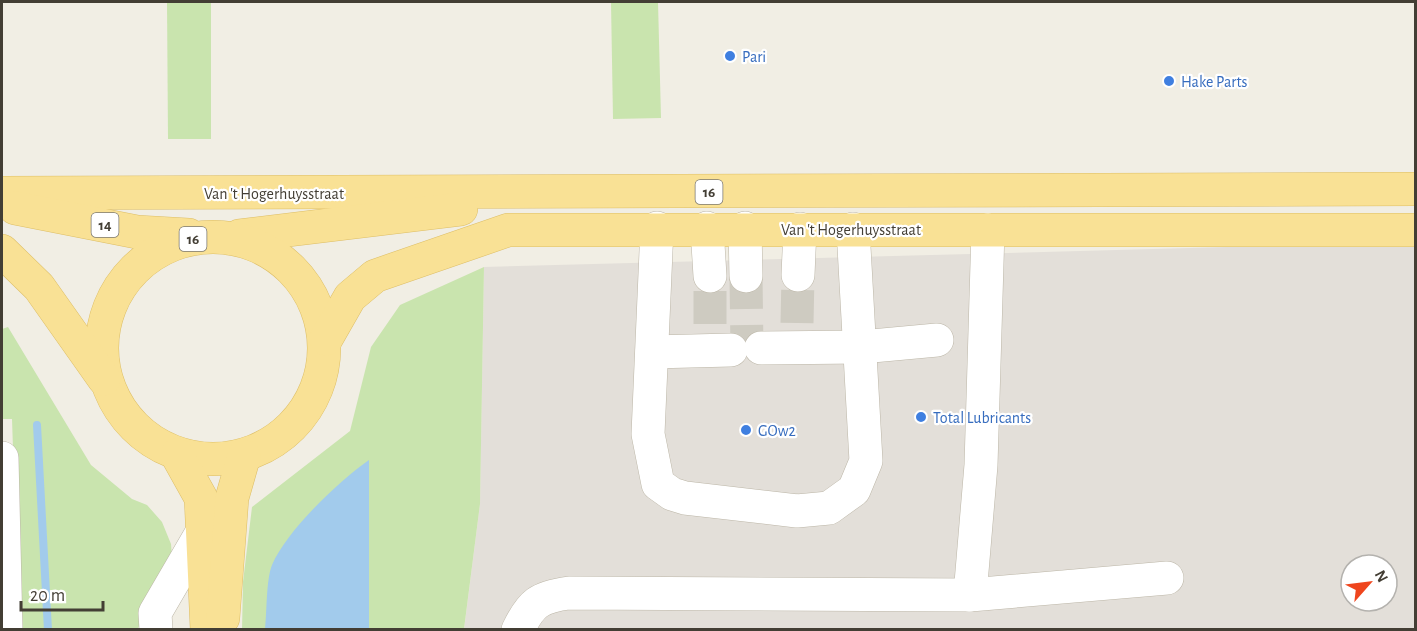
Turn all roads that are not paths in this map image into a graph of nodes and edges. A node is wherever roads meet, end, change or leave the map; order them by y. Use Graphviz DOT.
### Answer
graph roads {
  1 [pos="1416,189"];
  2 [pos="2,193"];
  3 [pos="546,193"];
  4 [pos="2,205"];
  5 [pos="657,228"];
  6 [pos="707,228"];
  7 [pos="745,228"];
  8 [pos="800,229"];
  9 [pos="854,229"];
  10 [pos="988,230"];
  11 [pos="1416,230"];
  12 [pos="224,236"];
  13 [pos="2,251"];
  14 [pos="798,275"];
  15 [pos="710,276"];
  16 [pos="746,276"];
  17 [pos="326,339"];
  18 [pos="937,340"];
  19 [pos="861,347"];
  20 [pos="652,352"];
  21 [pos="105,380"];
  22 [pos="177,455"];
  23 [pos="244,456"];
  24 [pos="2,458"];
  25 [pos="201,534"];
  26 [pos="1167,578"];
  27 [pos="970,595"];
  28 [pos="6,630"];
  29 [pos="156,630"];
  30 [pos="207,630"];
  31 [pos="223,630"];
  32 [pos="518,630"];
  1 -- 3 [label="main road, Van 't Hogerhuysstraat / 16"];
  2 -- 3 [label="main road, Van 't Hogerhuysstraat / 16"];
  3 -- 12 [label="main road, Van 't Hogerhuysstraat"];
  4 -- 12 [label="main road, Van 't Hogerhuysstraat / 14"];
  5 -- 6 [label="main road, Van 't Hogerhuysstraat / 16"];
  5 -- 17 [label="main road, Van 't Hogerhuysstraat / 16"];
  5 -- 20 [label="street"];
  6 -- 7 [label="main road, Van 't Hogerhuysstraat / 16"];
  6 -- 15 [label="street"];
  7 -- 8 [label="main road, Van 't Hogerhuysstraat / 16"];
  7 -- 16 [label="street"];
  8 -- 9 [label="main road, Van 't Hogerhuysstraat / 16"];
  8 -- 14 [label="street"];
  9 -- 10 [label="main road, Van 't Hogerhuysstraat / 16"];
  9 -- 19 [label="street"];
  10 -- 11 [label="main road, Van 't Hogerhuysstraat / 16"];
  10 -- 27 [label="street"];
  12 -- 17 [label="main road, 16"];
  12 -- 21 [label="main road, 16"];
  13 -- 21 [label="main road"];
  17 -- 23 [label="main road, 16"];
  18 -- 19 [label="street"];
  19 -- 20 [label="street"];
  19 -- 20 [label="street"];
  21 -- 22 [label="main road, 16"];
  22 -- 23 [label="main road, 16"];
  22 -- 25 [label="main road"];
  23 -- 31 [label="main road"];
  24 -- 28 [label="street"];
  25 -- 29 [label="street"];
  25 -- 30 [label="main road"];
  26 -- 27 [label="street"];
  27 -- 32 [label="street"];
}
